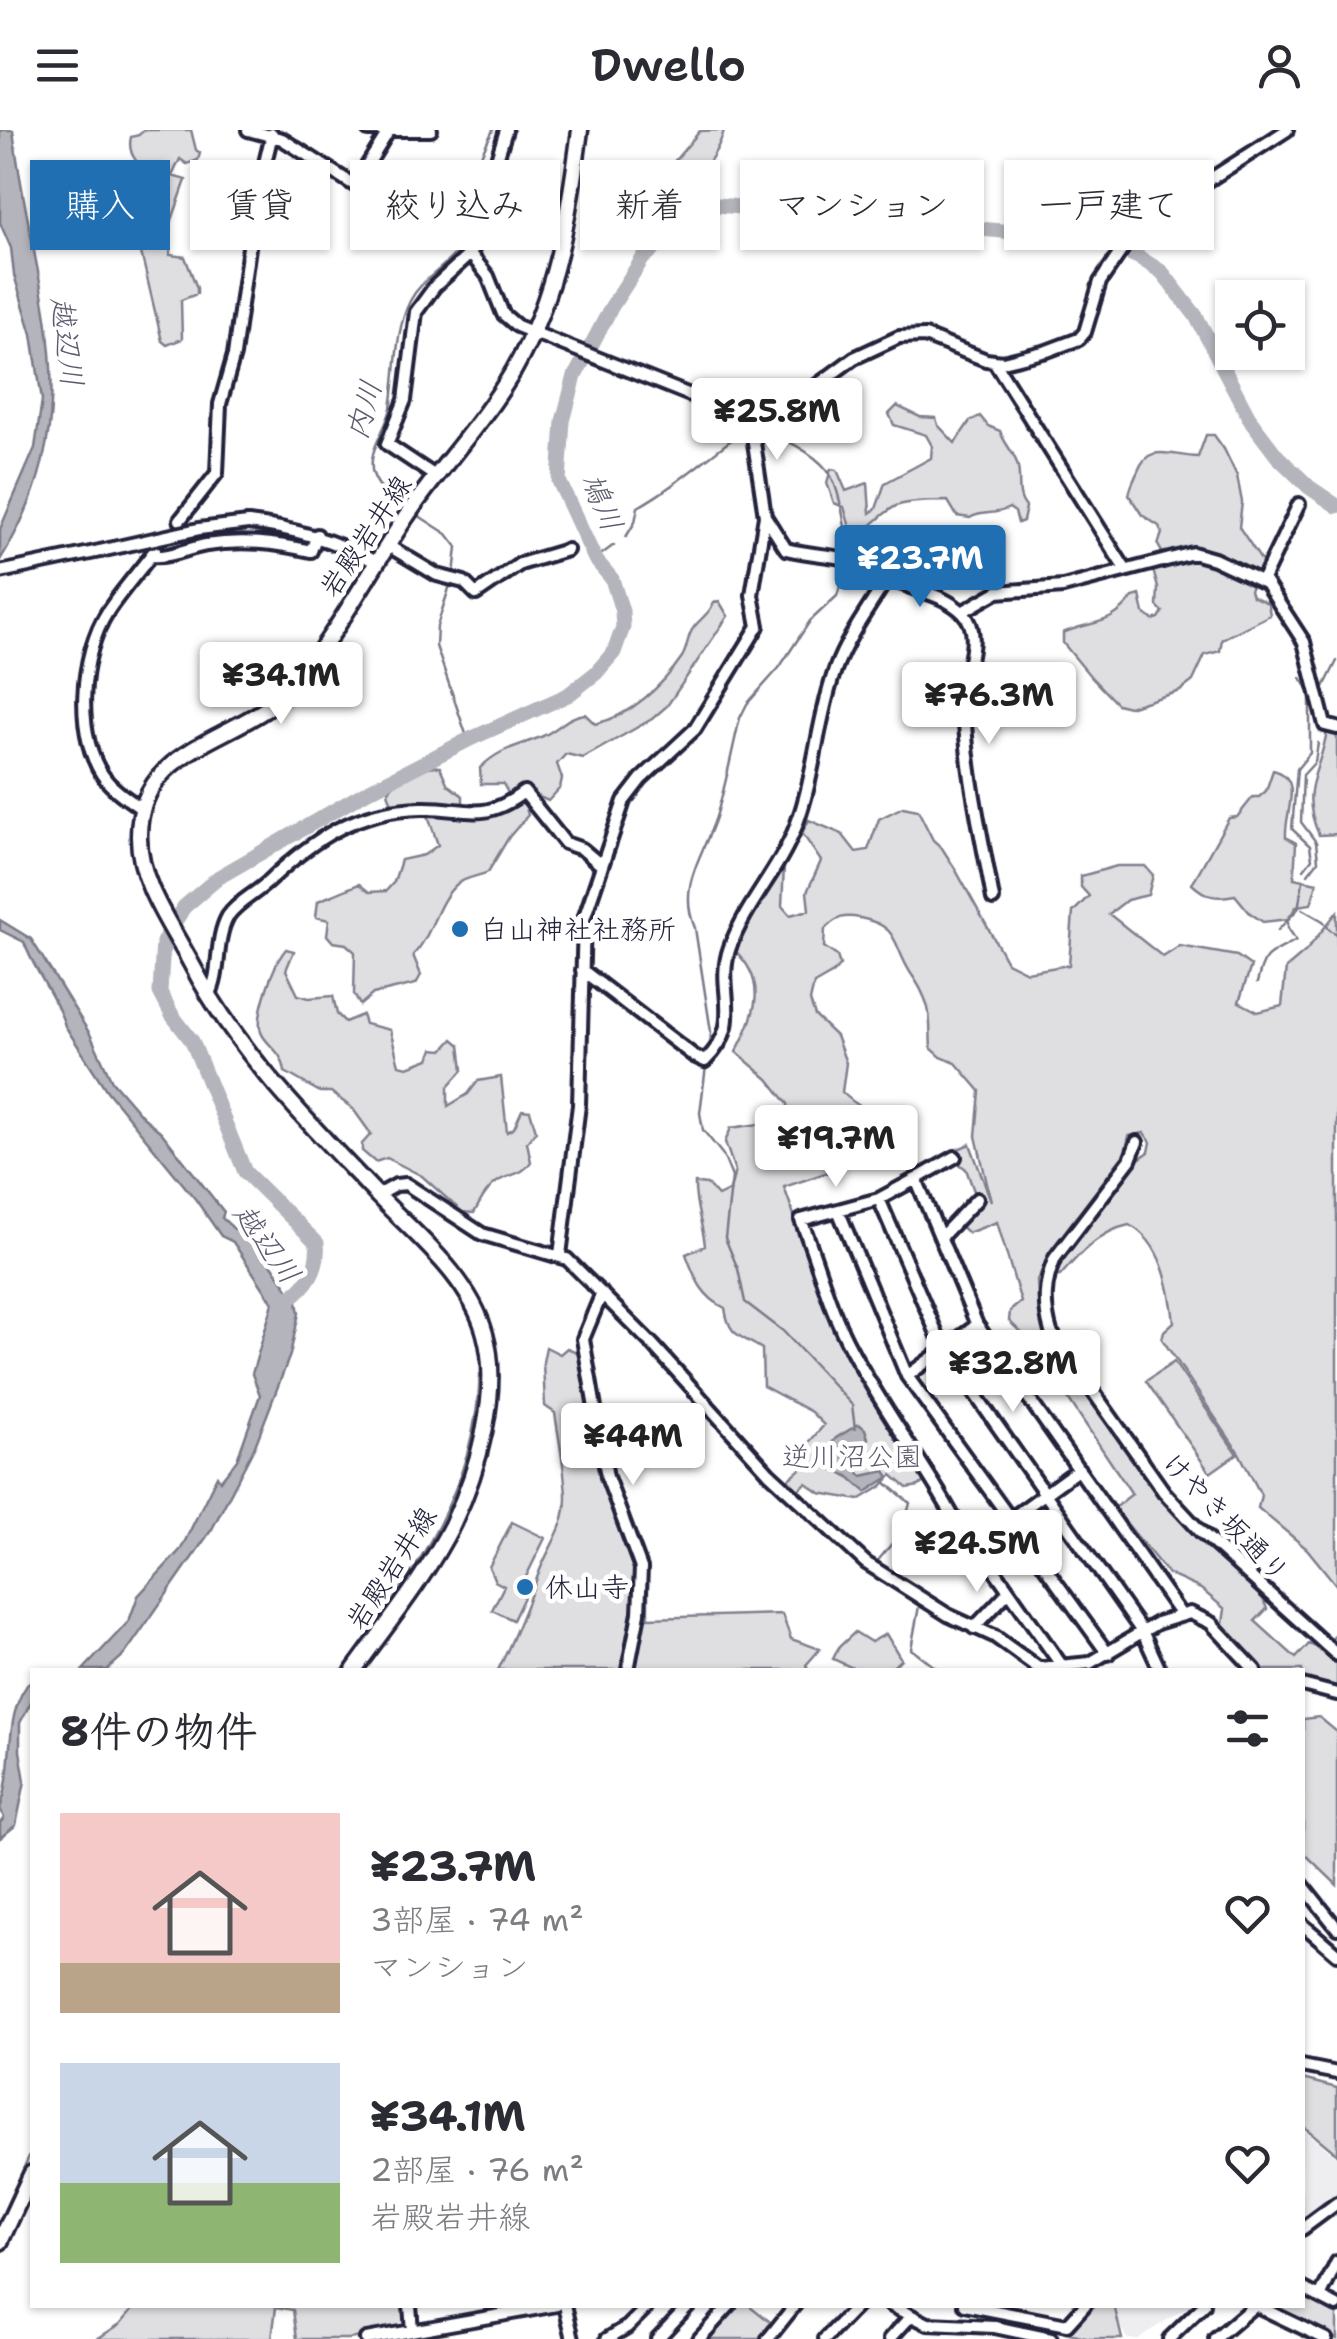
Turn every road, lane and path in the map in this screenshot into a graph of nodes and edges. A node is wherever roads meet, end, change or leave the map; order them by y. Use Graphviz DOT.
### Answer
graph roads {
  1 [pos="248,130"];
  2 [pos="368,130"];
  3 [pos="431,130"];
  4 [pos="506,130"];
  5 [pos="580,130"];
  6 [pos="1287,130"];
  7 [pos="388,132"];
  8 [pos="272,133"];
  9 [pos="371,160"];
  10 [pos="350,182"];
  11 [pos="466,250"];
  12 [pos="469,252"];
  13 [pos="533,332"];
  14 [pos="994,362"];
  15 [pos="750,416"];
  16 [pos="372,437"];
  17 [pos="387,444"];
  18 [pos="435,476"];
  19 [pos="1299,504"];
  20 [pos="765,516"];
  21 [pos="180,520"];
  22 [pos="316,535"];
  23 [pos="387,545"];
  24 [pos="567,550"];
  25 [pos="376,562"];
  26 [pos="1126,569"];
  27 [pos="0,572"];
  28 [pos="888,577"];
  29 [pos="1265,583"];
  30 [pos="962,612"];
  31 [pos="1337,728"];
  32 [pos="143,810"];
  33 [pos="602,865"];
  34 [pos="993,899"];
  35 [pos="582,970"];
  36 [pos="208,997"];
  37 [pos="1137,1142"];
  38 [pos="955,1157"];
  39 [pos="916,1179"];
  40 [pos="378,1195"];
  41 [pos="879,1199"];
  42 [pos="977,1200"];
  43 [pos="838,1210"];
  44 [pos="942,1236"];
  45 [pos="560,1255"];
  46 [pos="602,1293"];
  47 [pos="977,1325"];
  48 [pos="944,1350"];
  49 [pos="907,1376"];
  50 [pos="1079,1469"];
  51 [pos="1045,1494"];
  52 [pos="1010,1519"];
  53 [pos="976,1544"];
  54 [pos="1010,1591"];
  55 [pos="1181,1615"];
  56 [pos="974,1628"];
  57 [pos="1142,1633"];
  58 [pos="1108,1654"];
  59 [pos="1337,1655"];
  60 [pos="1062,1666"];
  61 [pos="355,1668"];
  62 [pos="628,1668"];
  63 [pos="1039,1668"];
  64 [pos="1047,1668"];
  65 [pos="1159,1668"];
  66 [pos="1253,1668"];
  67 [pos="1305,1685"];
  68 [pos="1337,1694"];
  69 [pos="1305,1888"];
  70 [pos="1305,1927"];
  71 [pos="1337,1928"];
  72 [pos="1337,1954"];
  73 [pos="1305,2067"];
  74 [pos="1337,2073"];
  75 [pos="30,2176"];
  76 [pos="1337,2204"];
  77 [pos="1305,2227"];
  78 [pos="0,2242"];
  79 [pos="1337,2262"];
  80 [pos="1305,2290"];
  81 [pos="1320,2297"];
  82 [pos="1337,2306"];
  83 [pos="410,2308"];
  84 [pos="539,2308"];
  85 [pos="567,2308"];
  86 [pos="646,2308"];
  87 [pos="686,2308"];
  88 [pos="727,2308"];
  89 [pos="793,2308"];
  90 [pos="855,2308"];
  91 [pos="895,2308"];
  92 [pos="1013,2308"];
  93 [pos="1082,2308"];
  94 [pos="1201,2308"];
  95 [pos="1251,2308"];
  96 [pos="1261,2308"];
  97 [pos="910,2318"];
  98 [pos="1180,2328"];
  99 [pos="412,2330"];
  100 [pos="955,2333"];
  101 [pos="366,2339"];
  102 [pos="573,2339"];
  103 [pos="607,2339"];
  104 [pos="657,2339"];
  105 [pos="699,2339"];
  106 [pos="768,2339"];
  107 [pos="825,2339"];
  108 [pos="890,2339"];
  109 [pos="1051,2339"];
  110 [pos="1169,2339"];
  111 [pos="1192,2339"];
  112 [pos="1215,2339"];
  113 [pos="1326,2339"];
  1 -- 8 [label="street"];
  2 -- 7 [label="street"];
  3 -- 7 [label="street"];
  4 -- 12 [label="street"];
  5 -- 13 [label="main road, 岩殿岩井線"];
  6 -- 14 [label="street"];
  7 -- 9 [label="street"];
  8 -- 10 [label="street"];
  8 -- 21 [label="street"];
  11 -- 12 [label="street"];
  12 -- 13 [label="street"];
  12 -- 17 [label="street"];
  13 -- 15 [label="street"];
  13 -- 18 [label="main road, 岩殿岩井線"];
  14 -- 15 [label="street"];
  14 -- 26 [label="street"];
  15 -- 20 [label="street"];
  16 -- 17 [label="street"];
  17 -- 18 [label="street"];
  18 -- 23 [label="main road, 岩殿岩井線"];
  19 -- 29 [label="street"];
  20 -- 28 [label="street"];
  20 -- 33 [label="street"];
  22 -- 25 [label="street"];
  22 -- 27 [label="street, bridge"];
  22 -- 32 [label="street"];
  23 -- 24 [label="street"];
  23 -- 25 [label="main road, 岩殿岩井線"];
  25 -- 32 [label="main road, 岩殿岩井線"];
  26 -- 29 [label="street"];
  26 -- 30 [label="street"];
  28 -- 30 [label="street"];
  28 -- 35 [label="street"];
  29 -- 31 [label="street"];
  30 -- 34 [label="street"];
  32 -- 36 [label="main road, 岩殿岩井線"];
  33 -- 35 [label="street"];
  33 -- 36 [label="street"];
  35 -- 45 [label="street"];
  36 -- 40 [label="main road, 岩殿岩井線"];
  37 -- 59 [label="street, けやき坂通り"];
  38 -- 39 [label="street"];
  39 -- 41 [label="street"];
  39 -- 44 [label="street"];
  40 -- 45 [label="street"];
  40 -- 61 [label="main road, 岩殿岩井線"];
  41 -- 43 [label="street"];
  41 -- 48 [label="street"];
  42 -- 44 [label="street"];
  43 -- 49 [label="street"];
  43 -- 53 [label="street"];
  44 -- 47 [label="street"];
  45 -- 46 [label="street"];
  46 -- 56 [label="street"];
  46 -- 62 [label="street"];
  47 -- 48 [label="street"];
  47 -- 50 [label="street"];
  48 -- 49 [label="street"];
  48 -- 51 [label="street"];
  49 -- 52 [label="street"];
  50 -- 51 [label="street"];
  50 -- 55 [label="street"];
  51 -- 52 [label="street"];
  51 -- 57 [label="street"];
  52 -- 53 [label="street"];
  52 -- 58 [label="street"];
  53 -- 54 [label="street"];
  54 -- 56 [label="street"];
  54 -- 60 [label="street"];
  55 -- 57 [label="street"];
  55 -- 66 [label="street"];
  56 -- 63 [label="street"];
  57 -- 58 [label="street"];
  57 -- 65 [label="street"];
  58 -- 60 [label="street"];
  60 -- 64 [label="street"];
  67 -- 68 [label="street"];
  69 -- 71 [label="street"];
  70 -- 72 [label="street"];
  73 -- 74 [label="street"];
  75 -- 78 [label="main road"];
  76 -- 77 [label="street"];
  79 -- 81 [label="street"];
  80 -- 81 [label="street"];
  81 -- 82 [label="street"];
  83 -- 99 [label="street"];
  84 -- 99 [label="street"];
  85 -- 102 [label="street"];
  86 -- 103 [label="street"];
  87 -- 104 [label="street"];
  88 -- 105 [label="street"];
  89 -- 106 [label="street"];
  90 -- 107 [label="street"];
  91 -- 97 [label="street"];
  92 -- 93 [label="street"];
  94 -- 98 [label="street"];
  95 -- 112 [label="street"];
  96 -- 113 [label="street"];
  97 -- 100 [label="street"];
  97 -- 108 [label="street"];
  98 -- 110 [label="street"];
  98 -- 111 [label="street"];
  99 -- 101 [label="street"];
  100 -- 109 [label="street"];
}
